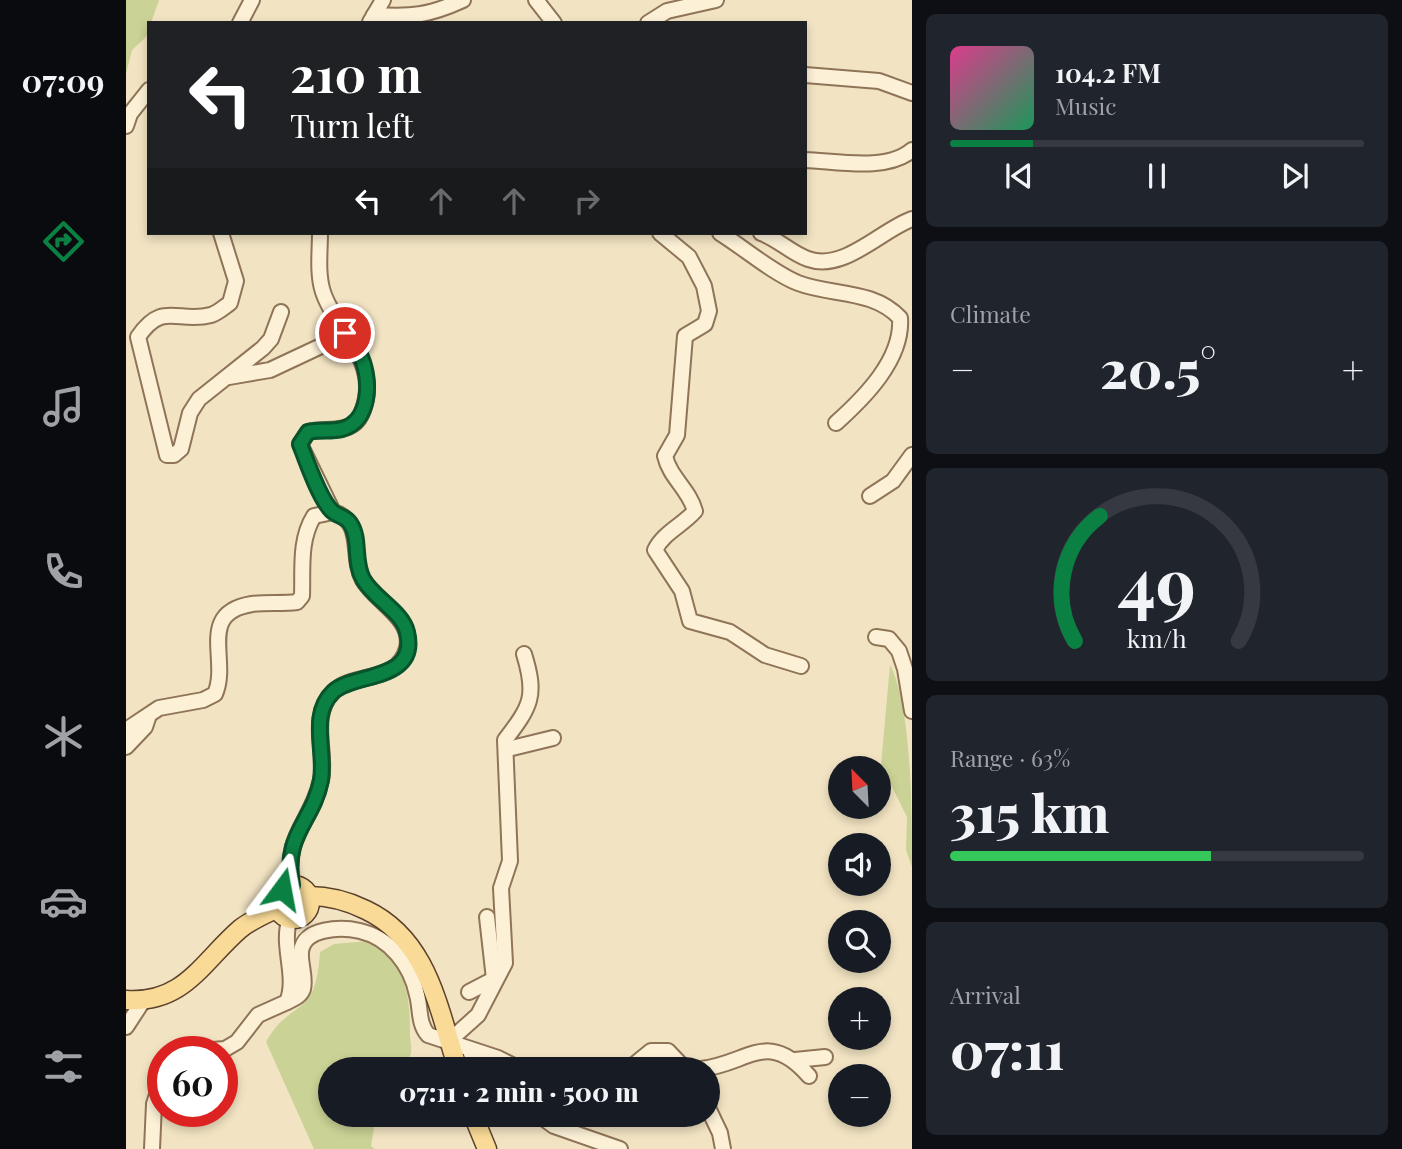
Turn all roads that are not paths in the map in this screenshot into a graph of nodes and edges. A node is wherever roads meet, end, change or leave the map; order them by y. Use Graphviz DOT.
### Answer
graph roads {
  1 [pos="252,0"];
  2 [pos="383,0"];
  3 [pos="463,0"];
  4 [pos="536,0"];
  5 [pos="716,0"];
  6 [pos="371,19"];
  7 [pos="241,21"];
  8 [pos="552,21"];
  9 [pos="651,21"];
  10 [pos="807,75"];
  11 [pos="147,93"];
  12 [pos="912,93"];
  13 [pos="126,126"];
  14 [pos="912,150"];
  15 [pos="807,160"];
  16 [pos="912,219"];
  17 [pos="222,235"];
  18 [pos="320,235"];
  19 [pos="662,235"];
  20 [pos="723,235"];
  21 [pos="765,235"];
  22 [pos="281,312"];
  23 [pos="319,347"];
  24 [pos="229,377"];
  25 [pos="836,423"];
  26 [pos="912,456"];
  27 [pos="870,496"];
  28 [pos="333,512"];
  29 [pos="876,637"];
  30 [pos="524,654"];
  31 [pos="801,666"];
  32 [pos="912,710"];
  33 [pos="148,715"];
  34 [pos="126,730"];
  35 [pos="553,738"];
  36 [pos="126,747"];
  37 [pos="508,749"];
  38 [pos="292,885"];
  39 [pos="309,896"];
  40 [pos="284,913"];
  41 [pos="487,917"];
  42 [pos="494,979"];
  43 [pos="469,992"];
  44 [pos="134,1001"];
  45 [pos="287,1002"];
  46 [pos="126,1027"];
  47 [pos="238,1041"];
  48 [pos="449,1041"];
  49 [pos="454,1057"];
  50 [pos="474,1057"];
  51 [pos="490,1057"];
  52 [pos="644,1057"];
  53 [pos="674,1057"];
  54 [pos="825,1057"];
  55 [pos="795,1060"];
  56 [pos="720,1063"];
  57 [pos="809,1076"];
  58 [pos="153,1127"];
  59 [pos="478,1127"];
  60 [pos="557,1127"];
  61 [pos="717,1127"];
  62 [pos="152,1149"];
  63 [pos="487,1149"];
  64 [pos="620,1149"];
  65 [pos="723,1149"];
  1 -- 7 [label="street"];
  2 -- 6 [label="street"];
  3 -- 6 [label="street"];
  4 -- 8 [label="street"];
  5 -- 9 [label="street"];
  10 -- 12 [label="street"];
  11 -- 13 [label="street"];
  14 -- 15 [label="street"];
  16 -- 21 [label="street"];
  17 -- 24 [label="street"];
  18 -- 28 [label="street"];
  19 -- 31 [label="street"];
  20 -- 25 [label="street"];
  22 -- 24 [label="street"];
  23 -- 24 [label="street"];
  26 -- 27 [label="street"];
  28 -- 33 [label="street"];
  28 -- 38 [label="street"];
  29 -- 32 [label="street"];
  30 -- 37 [label="street"];
  33 -- 34 [label="street"];
  33 -- 36 [label="street"];
  35 -- 37 [label="street"];
  37 -- 42 [label="street"];
  38 -- 39 [label="main road"];
  38 -- 40 [label="main road"];
  39 -- 40 [label="main road"];
  39 -- 48 [label="main road"];
  40 -- 44 [label="main road"];
  40 -- 45 [label="street"];
  41 -- 42 [label="street"];
  42 -- 43 [label="street"];
  42 -- 48 [label="street"];
  44 -- 46 [label="street"];
  45 -- 47 [label="street"];
  45 -- 48 [label="street"];
  48 -- 49 [label="main road"];
  48 -- 50 [label="street"];
  48 -- 51 [label="street"];
  52 -- 53 [label="street"];
  54 -- 55 [label="street"];
  55 -- 56 [label="street"];
  55 -- 57 [label="street"];
  58 -- 62 [label="street"];
  59 -- 63 [label="main road"];
  60 -- 64 [label="street"];
  61 -- 65 [label="street"];
}
